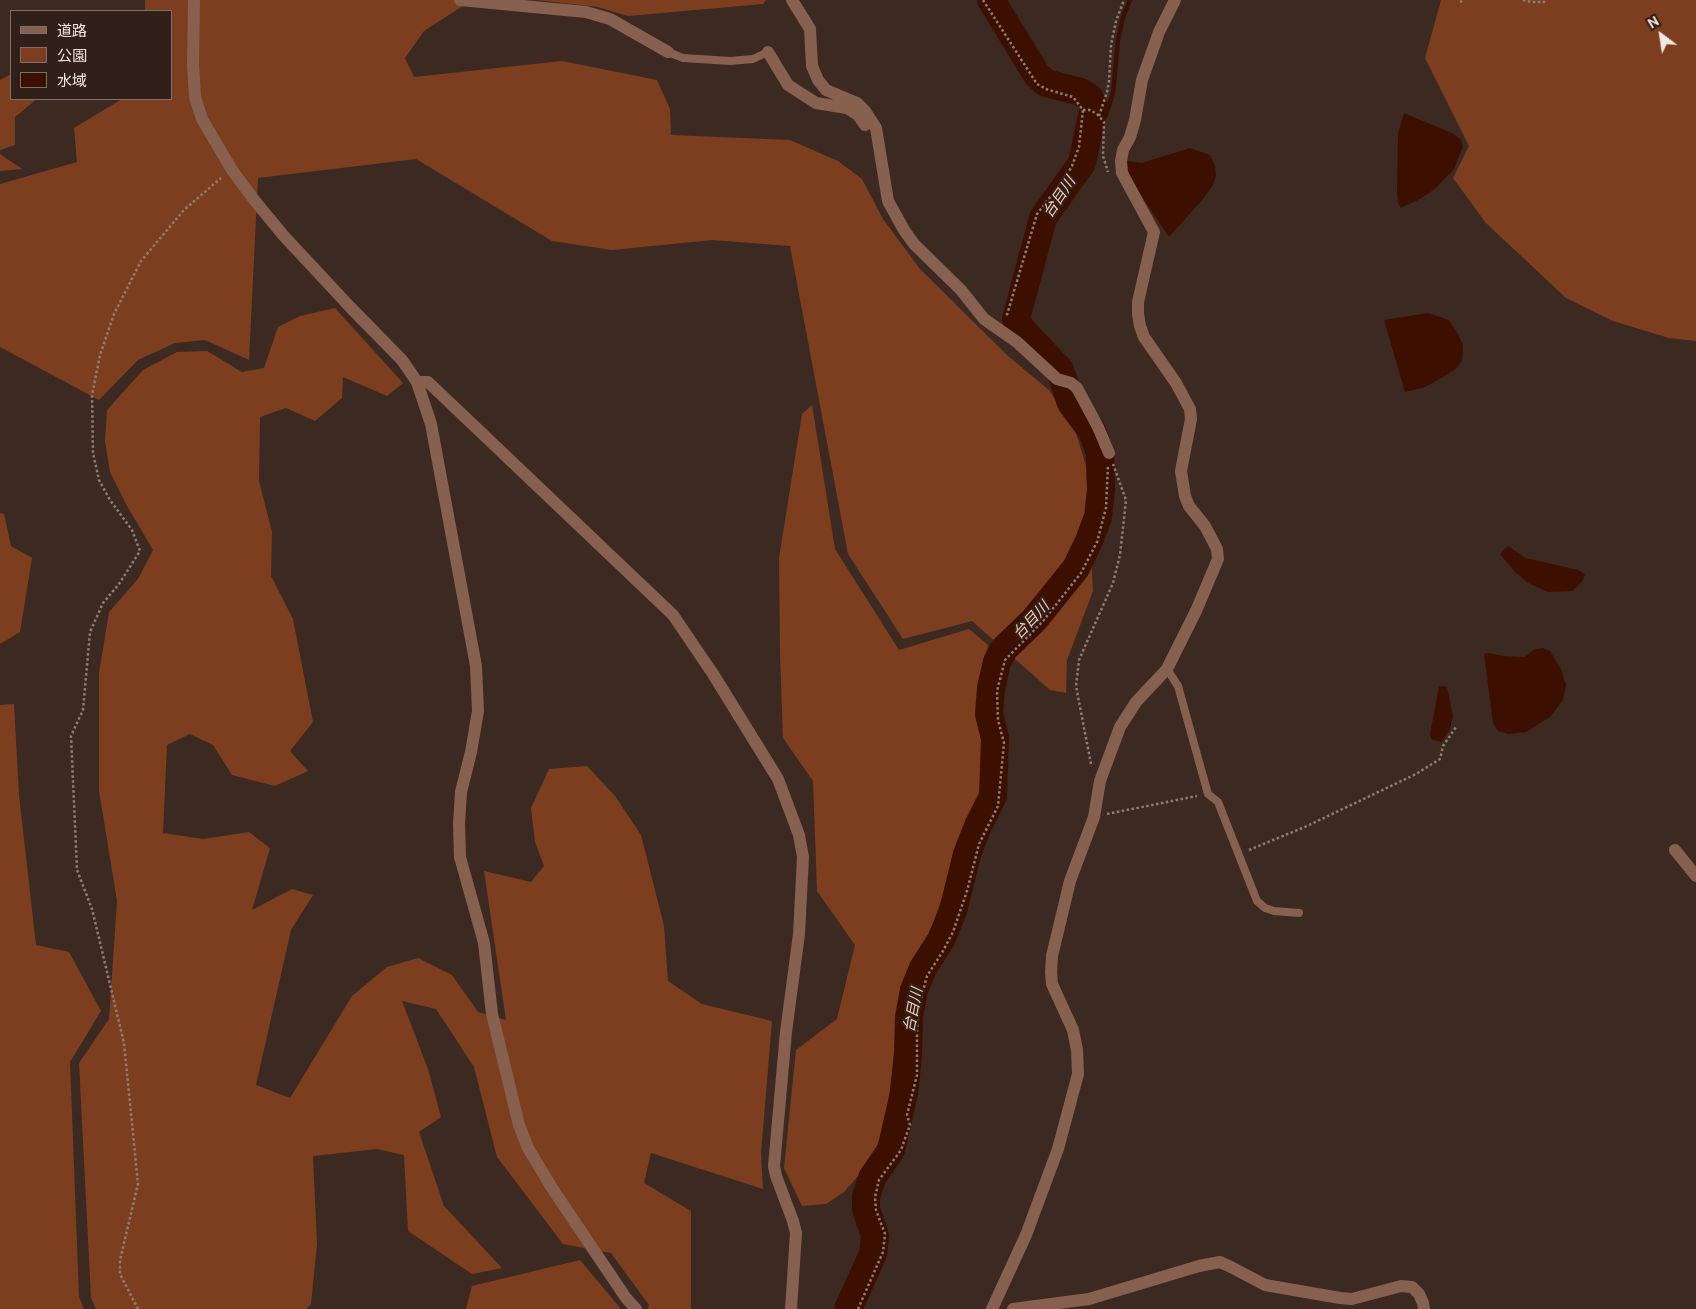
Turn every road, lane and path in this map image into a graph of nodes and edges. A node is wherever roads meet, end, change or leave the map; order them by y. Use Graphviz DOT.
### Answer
graph roads {
  1 [pos="194,0"];
  2 [pos="460,0"];
  3 [pos="792,0"];
  4 [pos="798,0"];
  5 [pos="983,0"];
  6 [pos="1124,0"];
  7 [pos="1175,0"];
  8 [pos="1464,0"];
  9 [pos="1524,0"];
  10 [pos="1547,0"];
  11 [pos="1460,2"];
  12 [pos="810,29"];
  13 [pos="668,52"];
  14 [pos="768,52"];
  15 [pos="1083,110"];
  16 [pos="880,149"];
  17 [pos="232,170"];
  18 [pos="1004,333"];
  19 [pos="417,382"];
  20 [pos="1109,454"];
  21 [pos="1167,669"];
  22 [pos="1456,727"];
  23 [pos="1100,781"];
  24 [pos="1208,794"];
  25 [pos="1094,817"];
  26 [pos="1675,850"];
  27 [pos="1238,854"];
  28 [pos="1696,876"];
  29 [pos="1299,913"];
  30 [pos="992,1308"];
  31 [pos="138,1309"];
  32 [pos="636,1309"];
  33 [pos="791,1309"];
  34 [pos="858,1309"];
  35 [pos="1007,1309"];
  36 [pos="1013,1309"];
  37 [pos="1424,1309"];
  1 -- 17 [label="street"];
  2 -- 13 [label="street"];
  3 -- 12 [label="street"];
  4 -- 12 [label="lane"];
  5 -- 15 [label="path"];
  6 -- 15 [label="path"];
  7 -- 21 [label="street"];
  8 -- 11 [label="path"];
  9 -- 10 [label="path"];
  12 -- 16 [label="street"];
  13 -- 14 [label="lane"];
  14 -- 16 [label="street"];
  15 -- 18 [label="path"];
  16 -- 18 [label="street"];
  17 -- 19 [label="street"];
  17 -- 31 [label="path"];
  18 -- 20 [label="street"];
  19 -- 32 [label="street"];
  19 -- 33 [label="street"];
  20 -- 23 [label="path"];
  20 -- 34 [label="path"];
  21 -- 23 [label="street"];
  21 -- 24 [label="lane"];
  22 -- 27 [label="path"];
  23 -- 25 [label="street"];
  24 -- 25 [label="path"];
  24 -- 27 [label="lane"];
  25 -- 30 [label="street"];
  26 -- 28 [label="street"];
  27 -- 29 [label="lane"];
  30 -- 35 [label="street"];
  36 -- 37 [label="street"];
}
